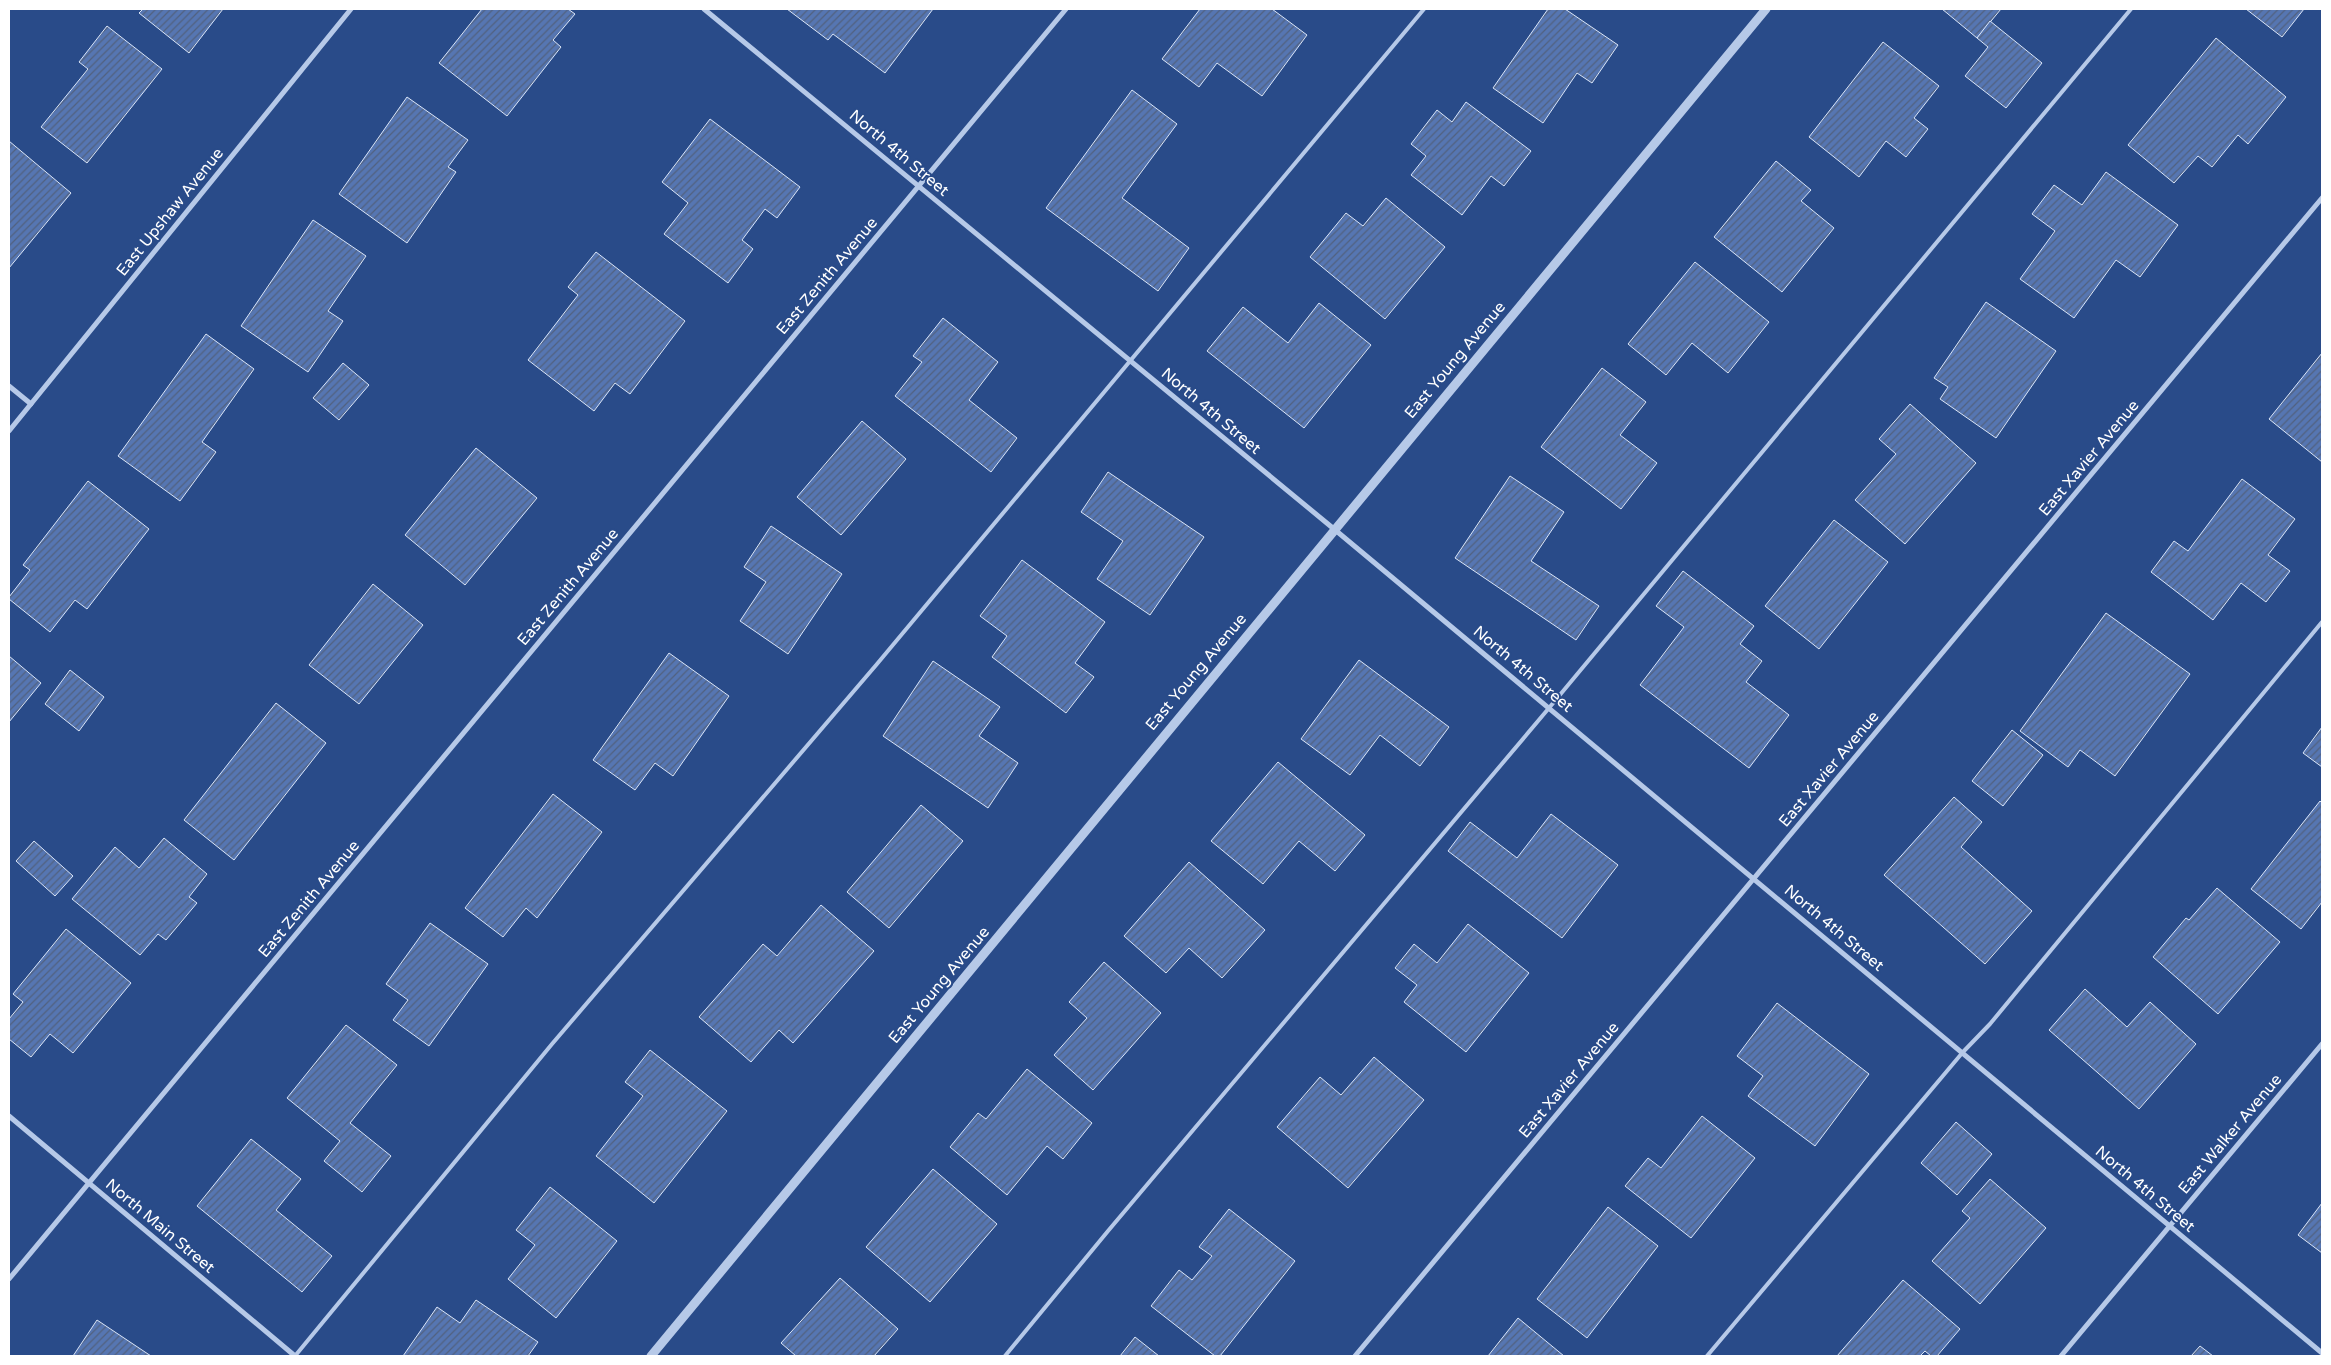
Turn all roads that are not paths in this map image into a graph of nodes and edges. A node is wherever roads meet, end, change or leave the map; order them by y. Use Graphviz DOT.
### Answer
graph roads {
  1 [pos="351,9"];
  2 [pos="704,9"];
  3 [pos="1066,9"];
  4 [pos="1424,9"];
  5 [pos="1766,9"];
  6 [pos="2130,9"];
  7 [pos="919,186"];
  8 [pos="2322,198"];
  9 [pos="1131,361"];
  10 [pos="9,386"];
  11 [pos="31,404"];
  12 [pos="9,431"];
  13 [pos="1334,529"];
  14 [pos="2322,622"];
  15 [pos="1549,708"];
  16 [pos="1754,878"];
  17 [pos="2322,1044"];
  18 [pos="1963,1052"];
  19 [pos="9,1116"];
  20 [pos="90,1183"];
  21 [pos="2169,1226"];
  22 [pos="9,1279"];
  23 [pos="2322,1353"];
  24 [pos="295,1356"];
  25 [pos="651,1356"];
  26 [pos="1006,1356"];
  27 [pos="1354,1356"];
  28 [pos="1707,1356"];
  29 [pos="2061,1356"];
  1 -- 11 [label="street, East Upshaw Avenue"];
  2 -- 7 [label="street, North 4th Street"];
  3 -- 7 [label="street, East Zenith Avenue"];
  4 -- 9 [label="lane"];
  5 -- 13 [label="street, East Young Avenue"];
  6 -- 15 [label="lane"];
  7 -- 9 [label="street, North 4th Street"];
  7 -- 20 [label="street, East Zenith Avenue"];
  8 -- 16 [label="street, East Xavier Avenue"];
  9 -- 13 [label="street, North 4th Street"];
  9 -- 24 [label="lane"];
  10 -- 11 [label="street"];
  11 -- 12 [label="street, East Upshaw Avenue"];
  13 -- 15 [label="street, North 4th Street"];
  13 -- 25 [label="street, East Young Avenue"];
  14 -- 18 [label="lane"];
  15 -- 16 [label="street, North 4th Street"];
  15 -- 26 [label="lane"];
  16 -- 18 [label="street, North 4th Street"];
  16 -- 27 [label="street, East Xavier Avenue"];
  17 -- 21 [label="street, East Walker Avenue"];
  18 -- 21 [label="street, North 4th Street"];
  18 -- 28 [label="lane"];
  19 -- 20 [label="street, North Main Street"];
  20 -- 22 [label="street, East Zenith Avenue"];
  20 -- 24 [label="street, North Main Street"];
  21 -- 23 [label="street, North 4th Street"];
  21 -- 29 [label="street, East Walker Avenue"];
}
